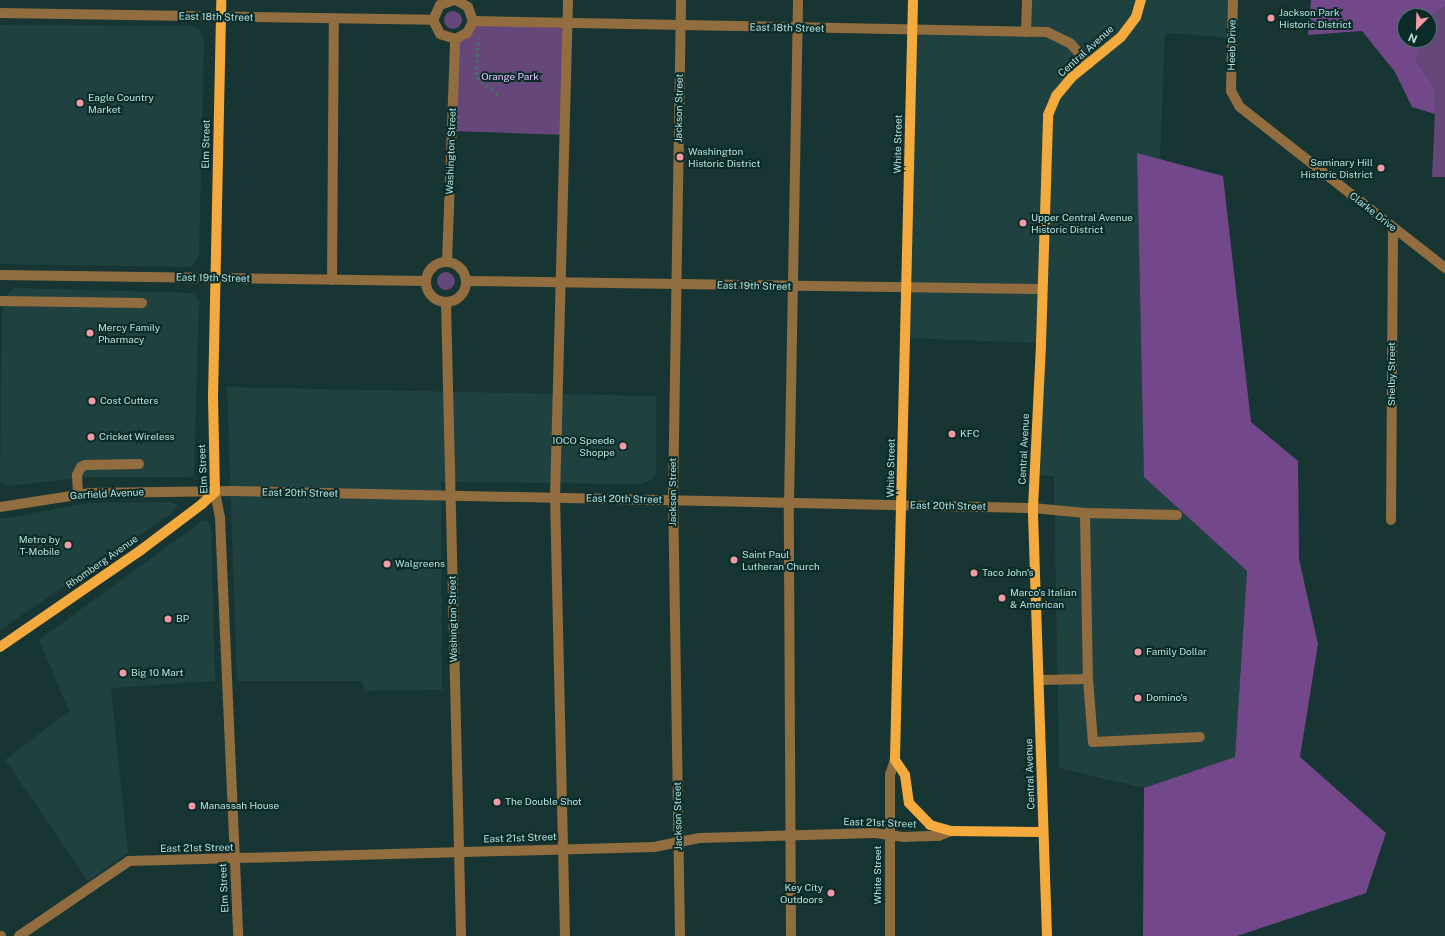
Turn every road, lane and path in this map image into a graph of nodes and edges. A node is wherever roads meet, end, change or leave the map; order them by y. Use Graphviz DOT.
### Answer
graph roads {
  1 [pos="221,0"];
  2 [pos="455,0"];
  3 [pos="568,0"];
  4 [pos="681,0"];
  5 [pos="798,0"];
  6 [pos="913,0"];
  7 [pos="1027,0"];
  8 [pos="1141,0"];
  9 [pos="1233,0"];
  10 [pos="0,13"];
  11 [pos="221,17"];
  12 [pos="334,19"];
  13 [pos="433,20"];
  14 [pos="473,20"];
  15 [pos="568,23"];
  16 [pos="681,25"];
  17 [pos="798,29"];
  18 [pos="912,30"];
  19 [pos="1026,32"];
  20 [pos="455,39"];
  21 [pos="478,41"];
  22 [pos="1089,64"];
  23 [pos="1231,91"];
  24 [pos="498,98"];
  25 [pos="1393,229"];
  26 [pos="447,262"];
  27 [pos="1445,268"];
  28 [pos="0,276"];
  29 [pos="216,278"];
  30 [pos="332,280"];
  31 [pos="426,281"];
  32 [pos="466,282"];
  33 [pos="562,282"];
  34 [pos="675,284"];
  35 [pos="794,287"];
  36 [pos="906,288"];
  37 [pos="1042,289"];
  38 [pos="0,301"];
  39 [pos="446,302"];
  40 [pos="142,303"];
  41 [pos="139,464"];
  42 [pos="215,492"];
  43 [pos="78,494"];
  44 [pos="451,496"];
  45 [pos="555,498"];
  46 [pos="673,500"];
  47 [pos="789,503"];
  48 [pos="903,505"];
  49 [pos="0,507"];
  50 [pos="1033,508"];
  51 [pos="1085,513"];
  52 [pos="1177,515"];
  53 [pos="1391,520"];
  54 [pos="0,647"];
  55 [pos="1088,679"];
  56 [pos="1039,680"];
  57 [pos="1200,737"];
  58 [pos="895,760"];
  59 [pos="951,831"];
  60 [pos="1044,832"];
  61 [pos="790,835"];
  62 [pos="890,836"];
  63 [pos="678,842"];
  64 [pos="563,849"];
  65 [pos="459,853"];
  66 [pos="234,859"];
  67 [pos="19,936"];
  68 [pos="238,936"];
  69 [pos="461,936"];
  70 [pos="565,936"];
  71 [pos="680,936"];
  72 [pos="791,936"];
  73 [pos="890,936"];
  74 [pos="1046,936"];
  1 -- 11 [label="main road, Elm Street"];
  2 -- 13 [label="street"];
  2 -- 14 [label="street"];
  3 -- 15 [label="street"];
  4 -- 16 [label="street, Jackson Street"];
  5 -- 17 [label="street"];
  6 -- 18 [label="main road, White Street"];
  7 -- 19 [label="street"];
  8 -- 22 [label="main road, Central Avenue"];
  9 -- 23 [label="street, Heeb Drive"];
  10 -- 11 [label="street, East 18th Street"];
  11 -- 12 [label="street, East 18th Street"];
  11 -- 29 [label="main road, Elm Street"];
  12 -- 13 [label="street, East 18th Street"];
  12 -- 30 [label="street"];
  13 -- 20 [label="street"];
  14 -- 15 [label="street, East 18th Street"];
  14 -- 20 [label="street"];
  15 -- 16 [label="street, East 18th Street"];
  15 -- 33 [label="street"];
  16 -- 17 [label="street, East 18th Street"];
  16 -- 34 [label="street, Jackson Street"];
  17 -- 18 [label="street, East 18th Street"];
  17 -- 35 [label="street"];
  18 -- 19 [label="street, East 18th Street"];
  18 -- 36 [label="main road, White Street"];
  19 -- 22 [label="street, East 18th Street"];
  20 -- 26 [label="street, Washington Street"];
  21 -- 24 [label="path"];
  22 -- 37 [label="main road, Central Avenue"];
  23 -- 25 [label="street, Clarke Drive"];
  25 -- 27 [label="street, Clarke Drive"];
  25 -- 53 [label="street, Shelby Street"];
  26 -- 31 [label="street"];
  26 -- 32 [label="street"];
  28 -- 29 [label="street, East 19th Street"];
  29 -- 30 [label="street, East 19th Street"];
  29 -- 42 [label="main road, Elm Street"];
  30 -- 31 [label="street, East 19th Street"];
  31 -- 39 [label="street"];
  32 -- 33 [label="street, East 19th Street"];
  32 -- 39 [label="street"];
  33 -- 34 [label="street, East 19th Street"];
  33 -- 45 [label="street"];
  34 -- 35 [label="street, East 19th Street"];
  34 -- 46 [label="street, Jackson Street"];
  35 -- 36 [label="street, East 19th Street"];
  35 -- 47 [label="street"];
  36 -- 37 [label="street, East 19th Street"];
  36 -- 48 [label="main road, White Street"];
  37 -- 50 [label="main road, Central Avenue"];
  38 -- 40 [label="street"];
  39 -- 44 [label="street, Washington Street"];
  41 -- 43 [label="street"];
  42 -- 43 [label="street, Garfield Avenue"];
  42 -- 44 [label="street, East 20th Street"];
  42 -- 54 [label="main road, Rhomberg Avenue"];
  42 -- 66 [label="street, Elm Street"];
  43 -- 49 [label="street, Garfield Avenue"];
  44 -- 45 [label="street, East 20th Street"];
  44 -- 65 [label="street, Washington Street"];
  45 -- 46 [label="street, East 20th Street"];
  45 -- 64 [label="street"];
  46 -- 47 [label="street, East 20th Street"];
  46 -- 63 [label="street, Jackson Street"];
  47 -- 48 [label="street, East 20th Street"];
  47 -- 61 [label="street"];
  48 -- 50 [label="street, East 20th Street"];
  48 -- 58 [label="main road, White Street"];
  50 -- 51 [label="street, East 20th Street"];
  50 -- 56 [label="main road, Central Avenue"];
  51 -- 52 [label="street, East 20th Street"];
  51 -- 55 [label="street"];
  55 -- 56 [label="street"];
  55 -- 57 [label="street"];
  56 -- 60 [label="main road, Central Avenue"];
  58 -- 59 [label="main road"];
  58 -- 62 [label="street, White Street"];
  59 -- 60 [label="main road, East 21st Street"];
  59 -- 62 [label="street, East 21st Street"];
  60 -- 74 [label="main road, Central Avenue"];
  61 -- 62 [label="street, East 21st Street"];
  61 -- 63 [label="street, East 21st Street"];
  61 -- 72 [label="street"];
  62 -- 73 [label="street, White Street"];
  63 -- 64 [label="street, East 21st Street"];
  63 -- 71 [label="street, Jackson Street"];
  64 -- 65 [label="street, East 21st Street"];
  64 -- 70 [label="street"];
  65 -- 66 [label="street, East 21st Street"];
  65 -- 69 [label="street, Washington Street"];
  66 -- 67 [label="street, East 21st Street"];
  66 -- 68 [label="street, Elm Street"];
}
